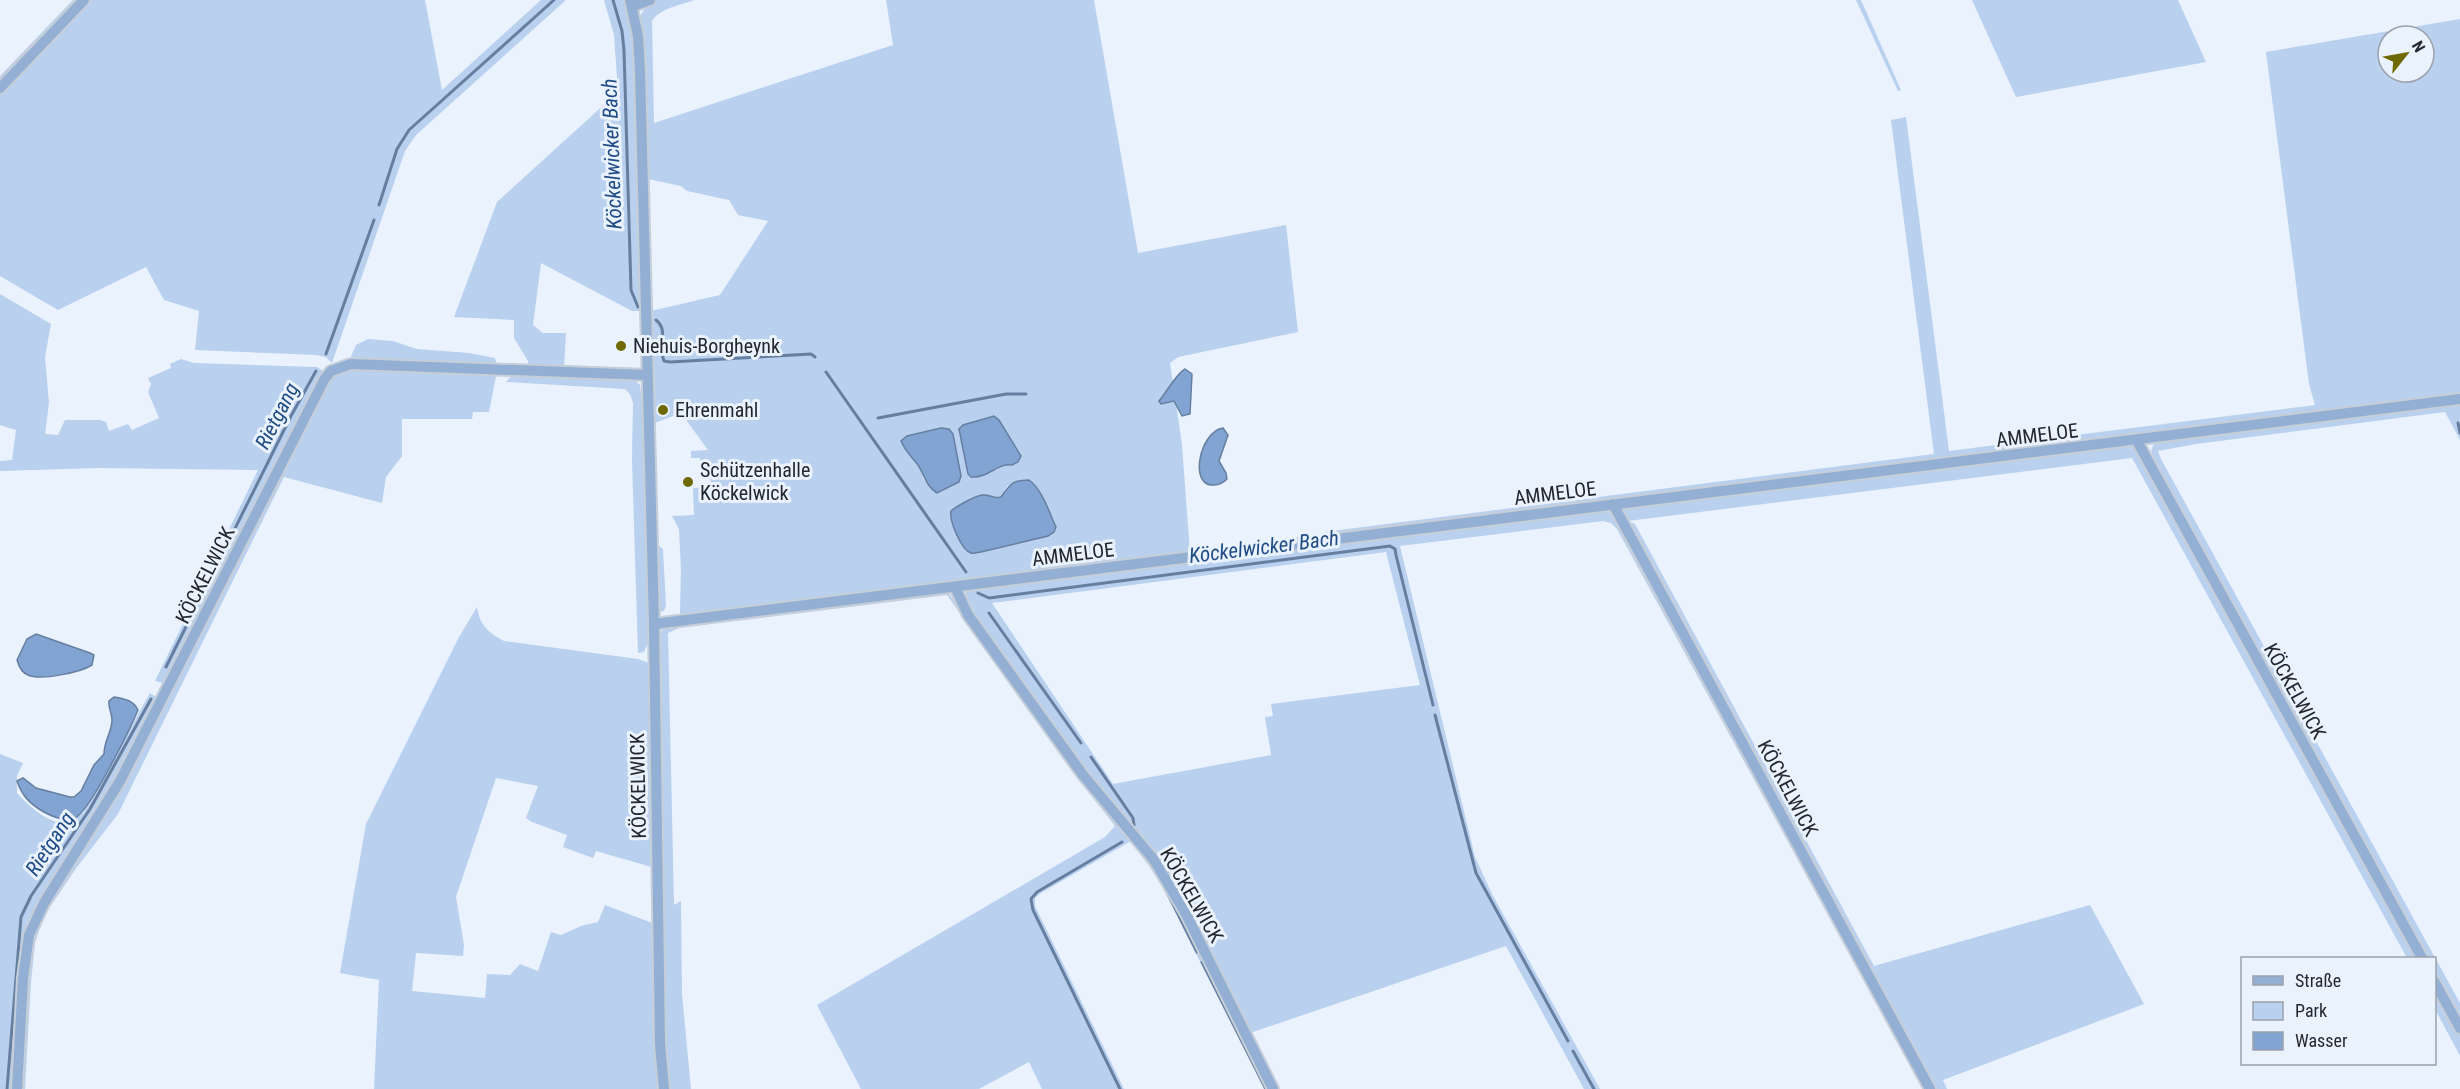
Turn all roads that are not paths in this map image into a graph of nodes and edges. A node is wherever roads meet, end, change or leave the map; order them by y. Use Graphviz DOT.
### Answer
graph roads {
  1 [pos="84,0"];
  2 [pos="650,0"];
  3 [pos="631,3"];
  4 [pos="0,88"];
  5 [pos="647,375"];
  6 [pos="2460,399"];
  7 [pos="2137,441"];
  8 [pos="1613,504"];
  9 [pos="955,587"];
  10 [pos="654,624"];
  11 [pos="2421,957"];
  12 [pos="2436,985"];
  13 [pos="2460,1028"];
  14 [pos="17,1089"];
  15 [pos="664,1089"];
  16 [pos="1273,1089"];
  17 [pos="1930,1089"];
  1 -- 4 [label="street"];
  2 -- 3 [label="street"];
  3 -- 5 [label="street, KÖCKELWICK"];
  5 -- 10 [label="street, KÖCKELWICK"];
  5 -- 14 [label="street, KÖCKELWICK"];
  6 -- 7 [label="street, AMMELOE"];
  7 -- 8 [label="street, AMMELOE"];
  7 -- 11 [label="street, KÖCKELWICK"];
  8 -- 9 [label="street, AMMELOE"];
  8 -- 17 [label="street, KÖCKELWICK"];
  9 -- 10 [label="street, AMMELOE"];
  9 -- 16 [label="street, KÖCKELWICK"];
  10 -- 15 [label="street, KÖCKELWICK"];
  12 -- 13 [label="street"];
}
